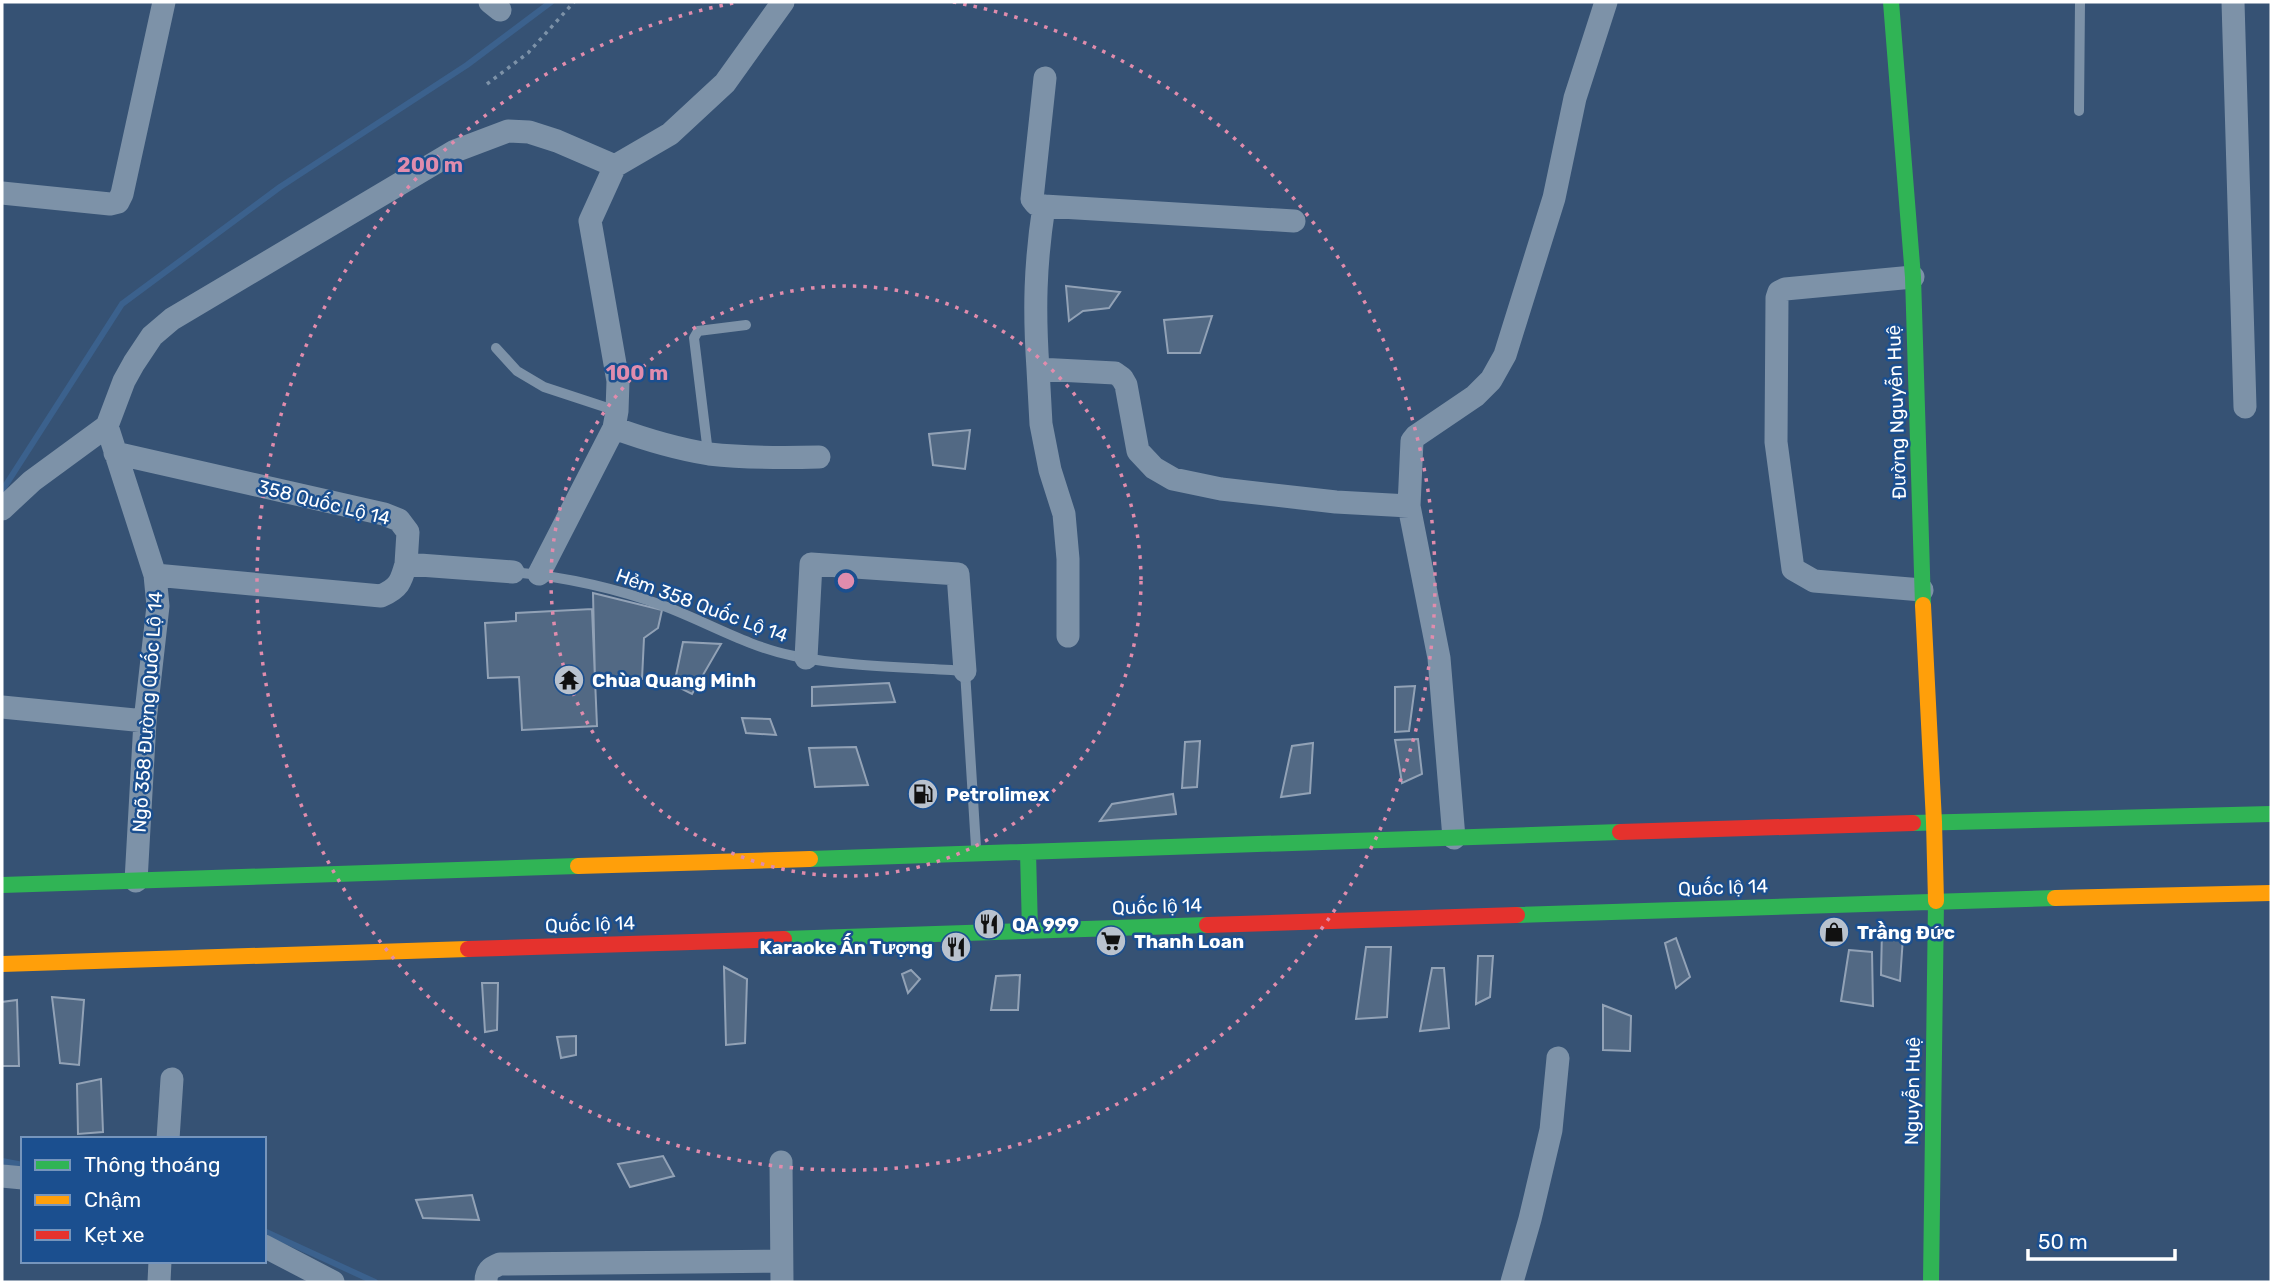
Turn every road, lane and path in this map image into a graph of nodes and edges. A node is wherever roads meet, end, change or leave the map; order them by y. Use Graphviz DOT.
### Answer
graph roads {
  1 [pos="164,2"];
  2 [pos="575,2"];
  3 [pos="783,2"];
  4 [pos="1605,2"];
  5 [pos="1891,2"];
  6 [pos="2080,2"];
  7 [pos="2233,2"];
  8 [pos="1045,78"];
  9 [pos="487,84"];
  10 [pos="2079,111"];
  11 [pos="615,166"];
  12 [pos="2,193"];
  13 [pos="1044,206"];
  14 [pos="1294,221"];
  15 [pos="1913,278"];
  16 [pos="747,325"];
  17 [pos="496,348"];
  18 [pos="1038,369"];
  19 [pos="2245,407"];
  20 [pos="615,419"];
  21 [pos="107,426"];
  22 [pos="115,453"];
  23 [pos="708,453"];
  24 [pos="819,457"];
  25 [pos="1409,506"];
  26 [pos="2,509"];
  27 [pos="406,564"];
  28 [pos="513,572"];
  29 [pos="538,574"];
  30 [pos="155,575"];
  31 [pos="1922,590"];
  32 [pos="1068,636"];
  33 [pos="806,658"];
  34 [pos="965,671"];
  35 [pos="2,707"];
  36 [pos="145,721"];
  37 [pos="2271,814"];
  38 [pos="1934,822"];
  39 [pos="1454,838"];
  40 [pos="1028,852"];
  41 [pos="976,854"];
  42 [pos="136,881"];
  43 [pos="2,885"];
  44 [pos="2271,893"];
  45 [pos="1936,901"];
  46 [pos="1030,931"];
  47 [pos="2,964"];
  48 [pos="1558,1058"];
  49 [pos="172,1079"];
  50 [pos="168,1137"];
  51 [pos="780,1162"];
  52 [pos="2,1176"];
  53 [pos="21,1178"];
  54 [pos="266,1247"];
  55 [pos="160,1263"];
  56 [pos="683,1272"];
  57 [pos="782,1272"];
  58 [pos="159,1282"];
  59 [pos="333,1282"];
  60 [pos="486,1282"];
  61 [pos="1512,1282"];
  62 [pos="1931,1282"];
  1 -- 12 [label="street"];
  2 -- 9 [label="path"];
  3 -- 11 [label="street"];
  4 -- 25 [label="street"];
  5 -- 15 [label="main road, Đường Nguyễn Huệ"];
  6 -- 10 [label="lane"];
  7 -- 19 [label="street"];
  8 -- 13 [label="street"];
  11 -- 20 [label="street"];
  11 -- 21 [label="street"];
  13 -- 14 [label="street"];
  13 -- 18 [label="street"];
  15 -- 31 [label="main road, Đường Nguyễn Huệ"];
  15 -- 31 [label="street"];
  16 -- 23 [label="lane"];
  17 -- 20 [label="lane"];
  18 -- 25 [label="street"];
  18 -- 32 [label="street"];
  20 -- 23 [label="street"];
  20 -- 29 [label="street"];
  21 -- 22 [label="street, Ngõ 358 Đường Quốc Lộ 14"];
  21 -- 26 [label="street"];
  22 -- 27 [label="street, 358 Quốc Lộ 14"];
  22 -- 30 [label="street, Ngõ 358 Đường Quốc Lộ 14"];
  23 -- 24 [label="street"];
  25 -- 39 [label="street"];
  27 -- 28 [label="street"];
  27 -- 30 [label="street"];
  28 -- 29 [label="lane"];
  29 -- 33 [label="lane, Hẻm 358 Quốc Lộ 14"];
  30 -- 36 [label="street, Ngõ 358 Đường Quốc Lộ 14"];
  31 -- 38 [label="main road, Đường Nguyễn Huệ"];
  33 -- 34 [label="lane, Hẻm 358 Quốc Lộ 14"];
  33 -- 34 [label="street"];
  34 -- 41 [label="lane"];
  35 -- 36 [label="street"];
  36 -- 42 [label="street, Ngõ 358 Đường Quốc Lộ 14"];
  37 -- 38 [label="main road"];
  38 -- 39 [label="main road"];
  38 -- 45 [label="main road, Nguyễn Huệ"];
  39 -- 40 [label="main road"];
  40 -- 41 [label="main road"];
  40 -- 46 [label="main road"];
  41 -- 42 [label="main road"];
  42 -- 43 [label="main road"];
  44 -- 45 [label="main road, Quốc lộ 14"];
  45 -- 46 [label="main road, Quốc lộ 14"];
  45 -- 62 [label="main road, Nguyễn Huệ"];
  46 -- 47 [label="main road, Quốc lộ 14"];
  48 -- 61 [label="street"];
  49 -- 50 [label="street"];
  51 -- 57 [label="street"];
  52 -- 53 [label="street"];
  54 -- 59 [label="street"];
  55 -- 58 [label="street"];
  56 -- 57 [label="street"];
  56 -- 60 [label="street"];
}
